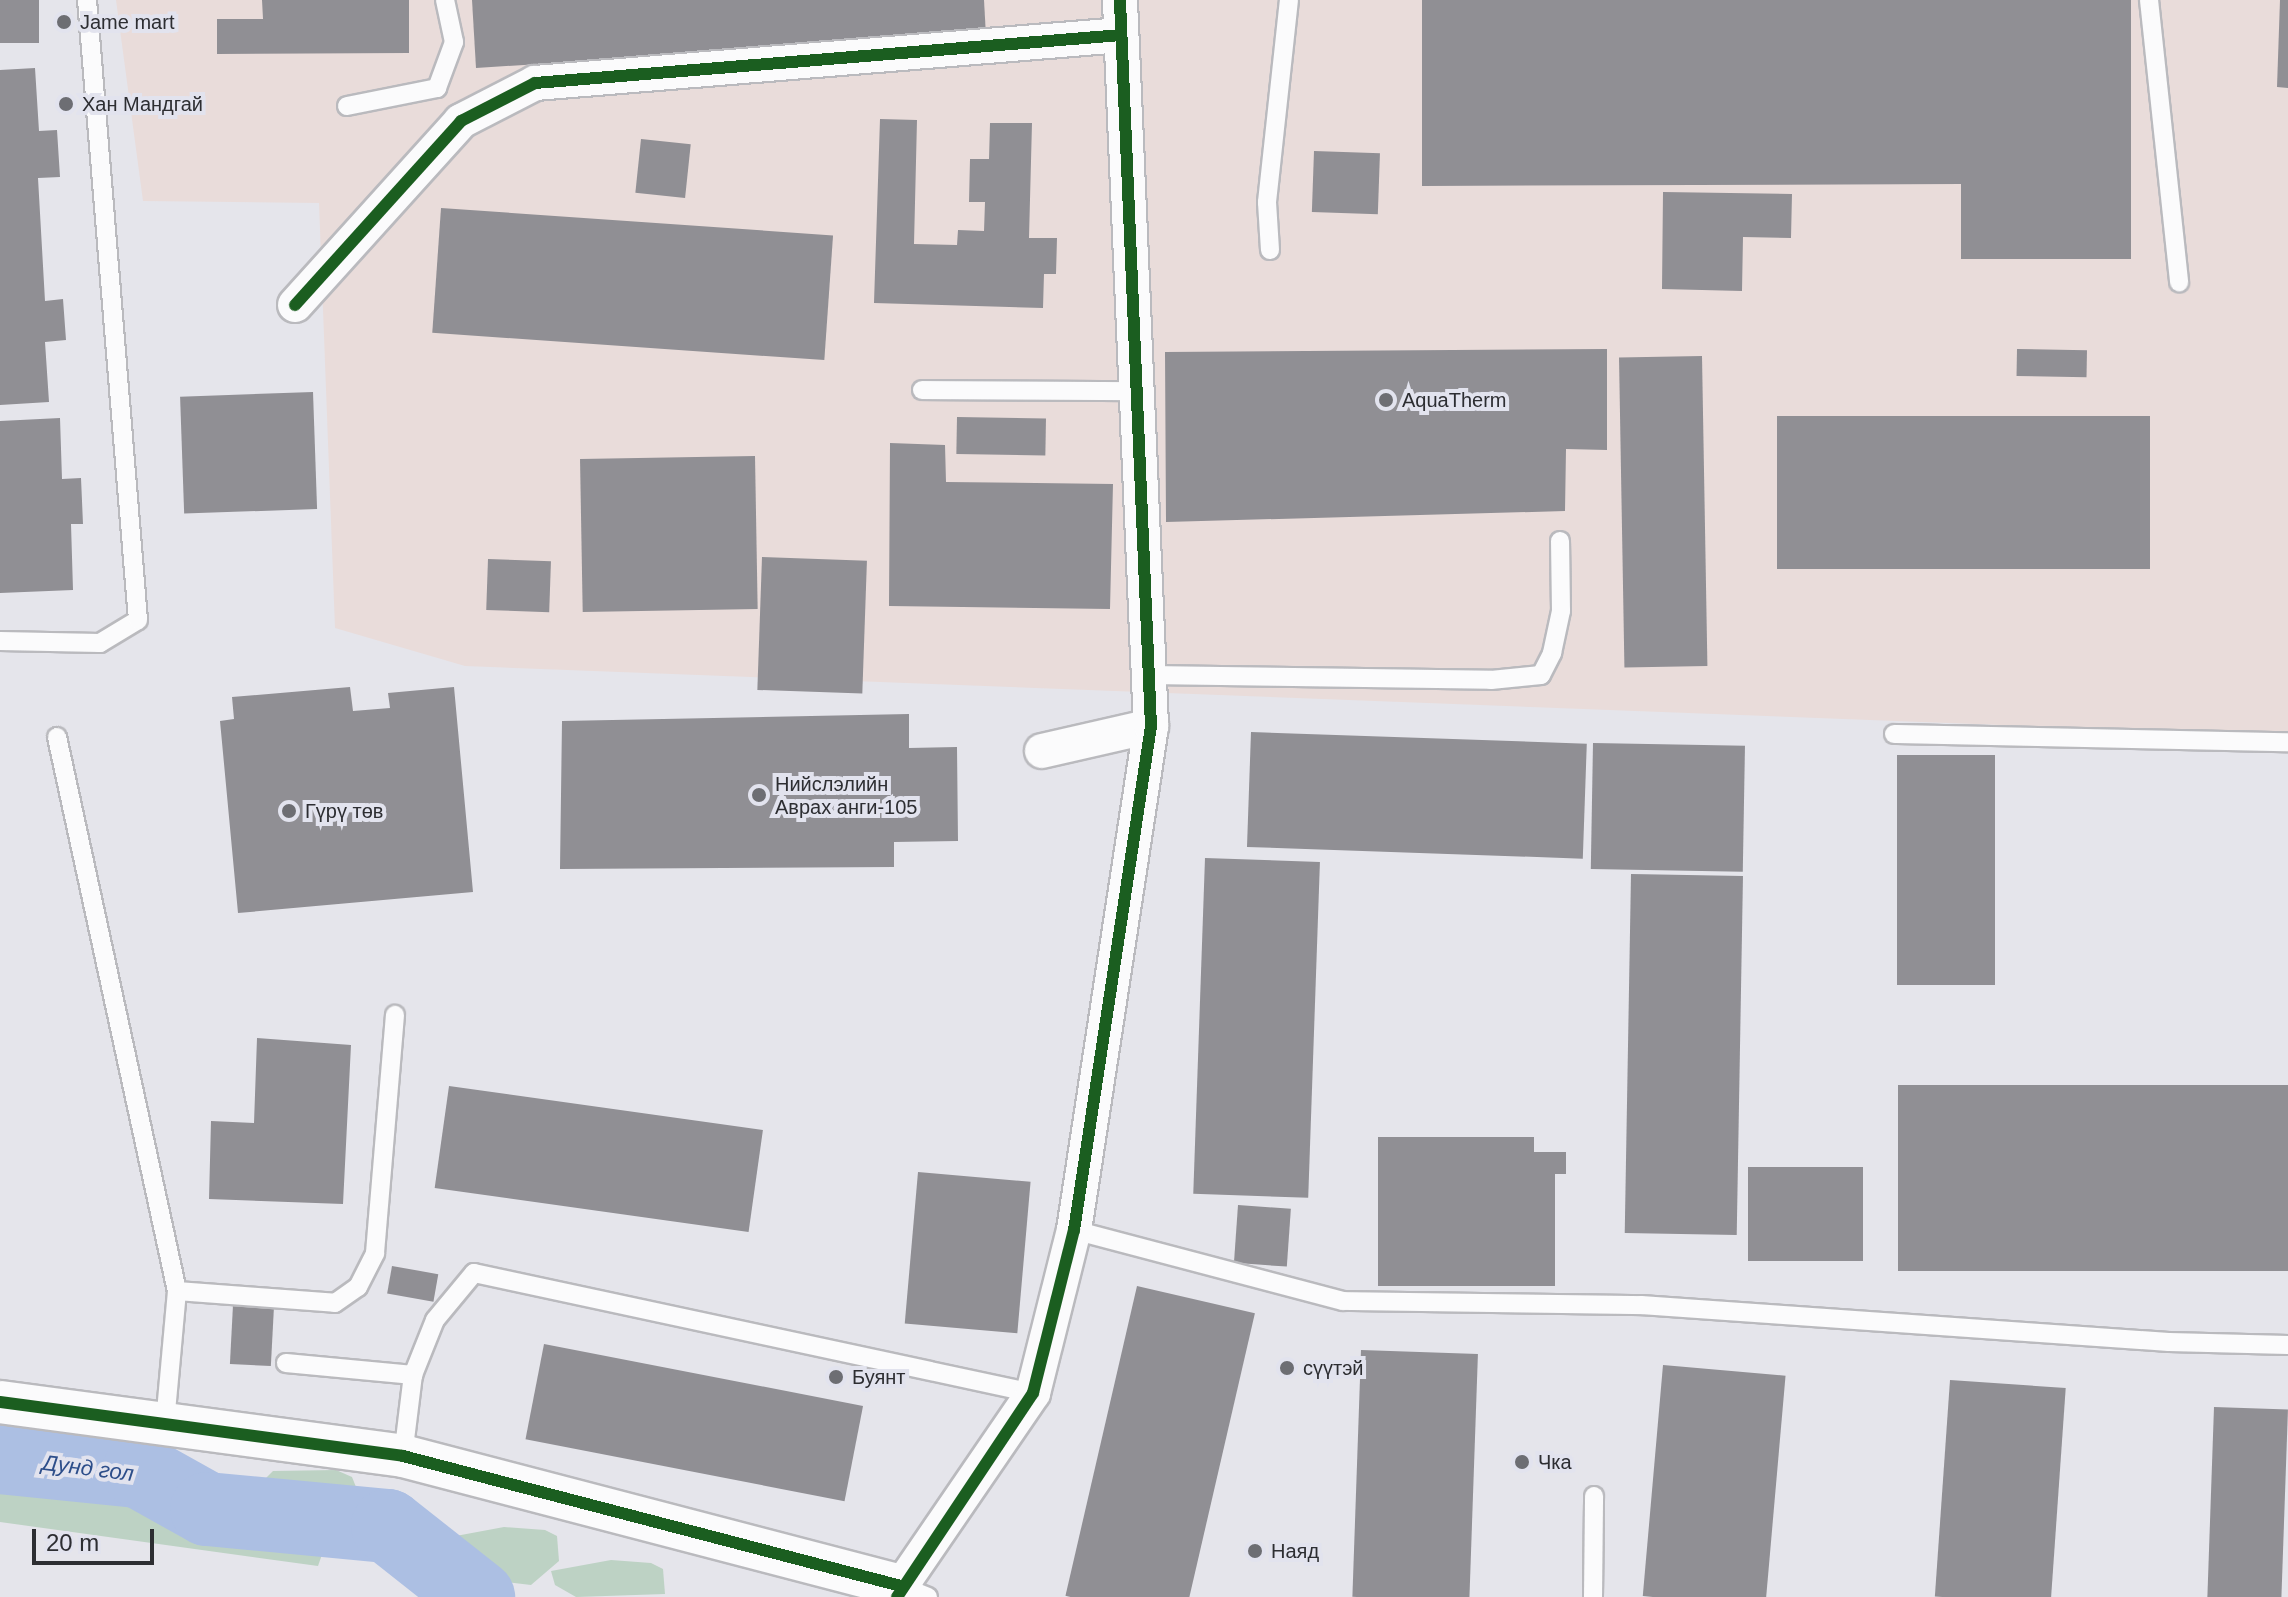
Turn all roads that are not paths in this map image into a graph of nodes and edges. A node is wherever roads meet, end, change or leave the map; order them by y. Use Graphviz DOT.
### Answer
graph roads {
  1 [pos="87,0"];
  2 [pos="445,0"];
  3 [pos="1120,0"];
  4 [pos="1289,0"];
  5 [pos="2149,0"];
  6 [pos="1121,35"];
  7 [pos="347,106"];
  8 [pos="1270,250"];
  9 [pos="2179,282"];
  10 [pos="295,305"];
  11 [pos="922,390"];
  12 [pos="1138,391"];
  13 [pos="1560,541"];
  14 [pos="0,641"];
  15 [pos="1149,675"];
  16 [pos="1151,726"];
  17 [pos="1894,734"];
  18 [pos="57,737"];
  19 [pos="2288,742"];
  20 [pos="1042,751"];
  21 [pos="395,1015"];
  22 [pos="1074,1230"];
  23 [pos="177,1291"];
  24 [pos="2288,1345"];
  25 [pos="286,1363"];
  26 [pos="413,1375"];
  27 [pos="1033,1393"];
  28 [pos="0,1402"];
  29 [pos="165,1424"];
  30 [pos="403,1456"];
  31 [pos="1594,1496"];
  32 [pos="909,1593"];
  33 [pos="1593,1597"];
  1 -- 14 [label="lane"];
  2 -- 7 [label="lane"];
  3 -- 6 [label="street"];
  4 -- 8 [label="lane"];
  5 -- 9 [label="lane"];
  6 -- 10 [label="street"];
  6 -- 12 [label="street"];
  11 -- 12 [label="lane"];
  12 -- 15 [label="street"];
  13 -- 15 [label="lane"];
  15 -- 16 [label="street"];
  16 -- 20 [label="street"];
  16 -- 22 [label="street"];
  17 -- 19 [label="lane"];
  18 -- 23 [label="lane"];
  21 -- 23 [label="lane"];
  22 -- 24 [label="lane"];
  22 -- 27 [label="street"];
  23 -- 29 [label="lane"];
  25 -- 26 [label="lane"];
  26 -- 27 [label="lane"];
  26 -- 30 [label="lane"];
  27 -- 32 [label="street"];
  28 -- 29 [label="street"];
  29 -- 30 [label="street"];
  30 -- 32 [label="street"];
  31 -- 33 [label="lane"];
}
